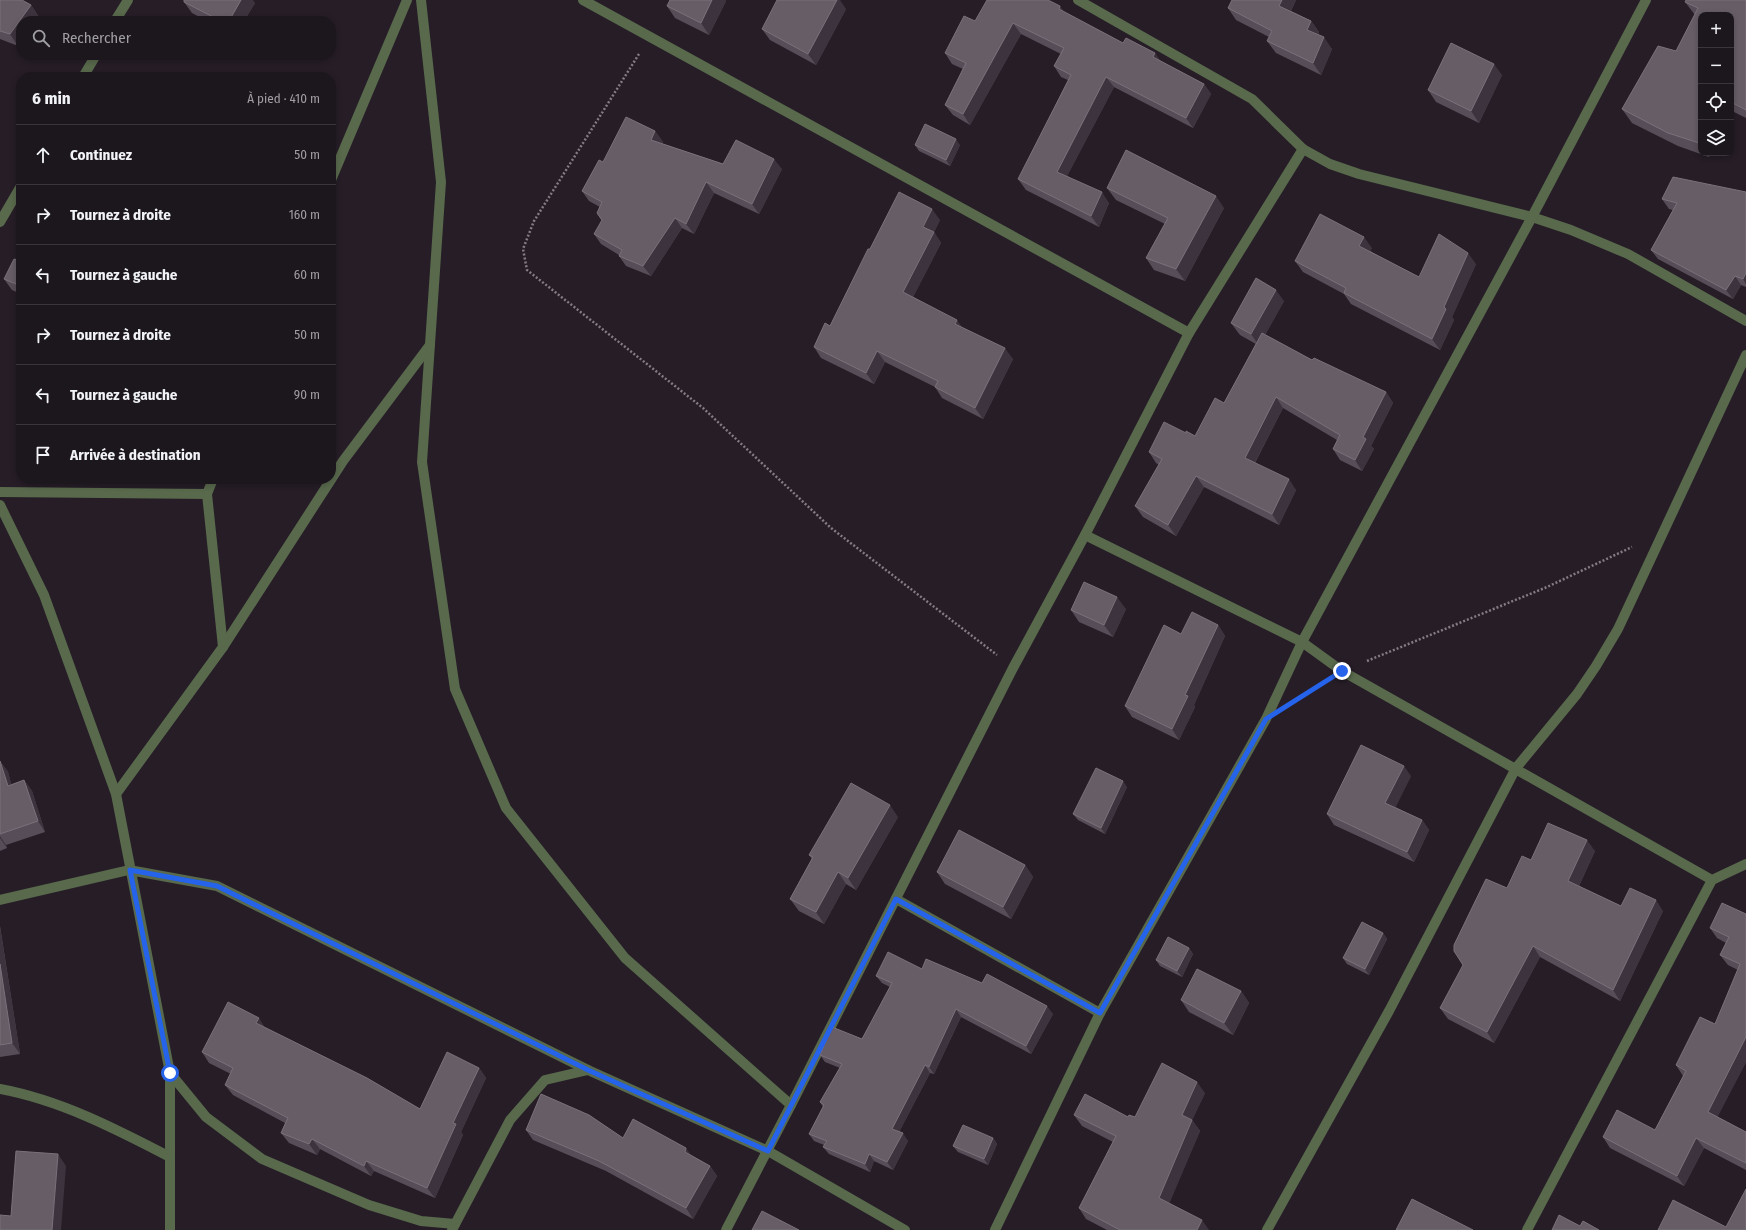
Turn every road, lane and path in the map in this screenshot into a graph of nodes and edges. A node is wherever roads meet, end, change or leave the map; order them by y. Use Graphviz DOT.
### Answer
graph roads {
  1 [pos="128,0"];
  2 [pos="407,0"];
  3 [pos="421,0"];
  4 [pos="583,0"];
  5 [pos="1078,0"];
  6 [pos="1643,1"];
  7 [pos="119,16"];
  8 [pos="650,36"];
  9 [pos="93,60"];
  10 [pos="86,72"];
  11 [pos="1303,149"];
  12 [pos="336,168"];
  13 [pos="16,195"];
  14 [pos="1532,217"];
  15 [pos="0,222"];
  16 [pos="1746,322"];
  17 [pos="1189,333"];
  18 [pos="430,345"];
  19 [pos="1746,354"];
  20 [pos="336,472"];
  21 [pos="211,484"];
  22 [pos="328,484"];
  23 [pos="0,492"];
  24 [pos="207,494"];
  25 [pos="0,505"];
  26 [pos="1662,532"];
  27 [pos="1085,535"];
  28 [pos="1302,642"];
  29 [pos="223,647"];
  30 [pos="1013,668"];
  31 [pos="1342,671"];
  32 [pos="1298,699"];
  33 [pos="1516,768"];
  34 [pos="116,794"];
  35 [pos="1746,864"];
  36 [pos="130,870"];
  37 [pos="1712,880"];
  38 [pos="896,899"];
  39 [pos="0,900"];
  40 [pos="1100,1013"];
  41 [pos="588,1070"];
  42 [pos="170,1073"];
  43 [pos="0,1088"];
  44 [pos="791,1106"];
  45 [pos="768,1151"];
  46 [pos="170,1158"];
  47 [pos="454,1227"];
  48 [pos="170,1230"];
  49 [pos="726,1230"];
  50 [pos="905,1230"];
  51 [pos="995,1230"];
  52 [pos="1267,1230"];
  53 [pos="1527,1230"];
  1 -- 7 [label="street"];
  2 -- 12 [label="street"];
  3 -- 18 [label="street"];
  4 -- 8 [label="street"];
  5 -- 11 [label="street"];
  6 -- 14 [label="street"];
  8 -- 17 [label="street"];
  8 -- 30 [label="path"];
  9 -- 10 [label="street"];
  11 -- 14 [label="street"];
  11 -- 17 [label="street"];
  13 -- 15 [label="street"];
  14 -- 16 [label="street"];
  14 -- 28 [label="street"];
  17 -- 27 [label="street"];
  18 -- 20 [label="street"];
  18 -- 44 [label="street"];
  19 -- 26 [label="street"];
  21 -- 24 [label="street"];
  22 -- 29 [label="street"];
  23 -- 24 [label="street"];
  24 -- 29 [label="street"];
  25 -- 34 [label="street"];
  26 -- 31 [label="path"];
  26 -- 33 [label="street"];
  27 -- 28 [label="street"];
  27 -- 30 [label="street"];
  28 -- 31 [label="street"];
  28 -- 40 [label="street"];
  29 -- 34 [label="street"];
  30 -- 38 [label="street"];
  31 -- 32 [label="path"];
  31 -- 33 [label="street"];
  33 -- 37 [label="street"];
  33 -- 52 [label="street"];
  34 -- 36 [label="street"];
  35 -- 37 [label="street"];
  36 -- 39 [label="street"];
  36 -- 41 [label="street"];
  36 -- 42 [label="street"];
  37 -- 53 [label="street"];
  38 -- 40 [label="street"];
  38 -- 44 [label="street"];
  40 -- 51 [label="street"];
  41 -- 45 [label="street"];
  41 -- 47 [label="street"];
  42 -- 46 [label="street"];
  42 -- 47 [label="street"];
  43 -- 46 [label="street"];
  44 -- 45 [label="street"];
  45 -- 49 [label="street"];
  45 -- 50 [label="street"];
  46 -- 48 [label="street"];
}
